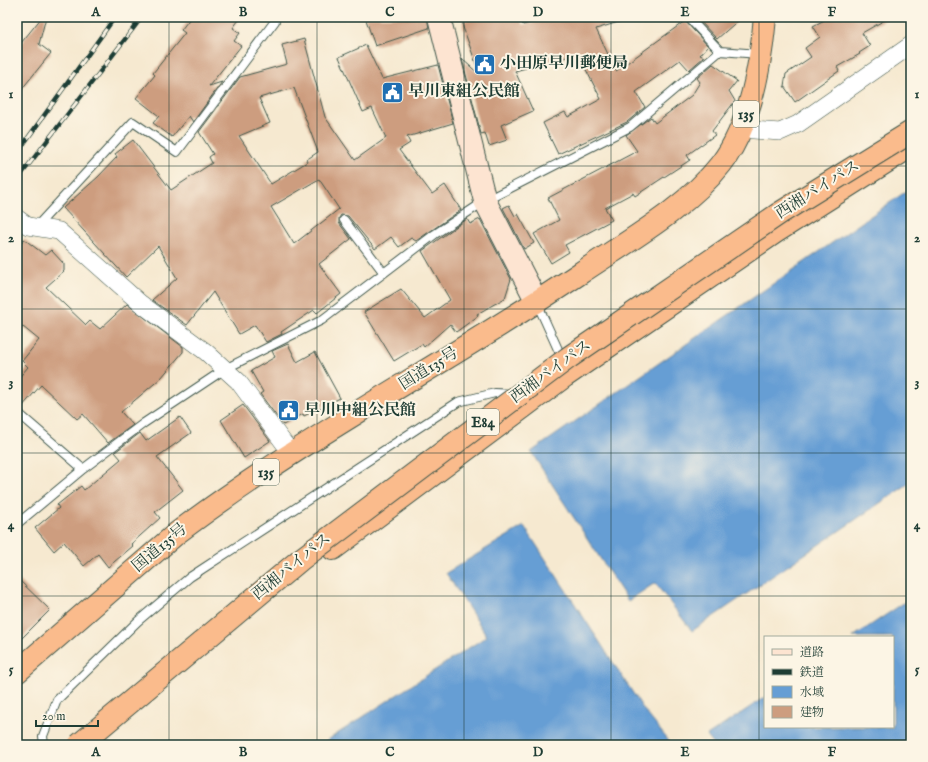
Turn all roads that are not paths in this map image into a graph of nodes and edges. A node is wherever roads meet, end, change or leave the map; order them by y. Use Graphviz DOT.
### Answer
graph roads {
  1 [pos="273,17"];
  2 [pos="439,17"];
  3 [pos="688,17"];
  4 [pos="765,17"];
  5 [pos="911,45"];
  6 [pos="720,51"];
  7 [pos="762,54"];
  8 [pos="741,129"];
  9 [pos="911,132"];
  10 [pos="911,146"];
  11 [pos="485,201"];
  12 [pos="17,218"];
  13 [pos="344,220"];
  14 [pos="37,226"];
  15 [pos="384,273"];
  16 [pos="537,302"];
  17 [pos="225,369"];
  18 [pos="17,412"];
  19 [pos="292,454"];
  20 [pos="83,469"];
  21 [pos="17,524"];
  22 [pos="17,672"];
  23 [pos="44,745"];
  24 [pos="79,745"];
  25 [pos="96,745"];
  1 -- 14 [label="lane"];
  2 -- 11 [label="main road"];
  3 -- 6 [label="lane"];
  4 -- 7 [label="highway, 国道135号 / 135"];
  5 -- 8 [label="street"];
  6 -- 7 [label="lane"];
  6 -- 11 [label="lane"];
  7 -- 8 [label="highway, 国道135号 / 135"];
  8 -- 16 [label="highway, 国道135号 / 135"];
  9 -- 24 [label="highway, 西湘バイパス / E84, bridge"];
  10 -- 25 [label="highway, 西湘バイパス / E84"];
  11 -- 15 [label="lane"];
  11 -- 16 [label="main road"];
  12 -- 14 [label="street"];
  13 -- 15 [label="lane"];
  14 -- 17 [label="street"];
  15 -- 17 [label="lane"];
  16 -- 19 [label="highway, 国道135号 / 135"];
  16 -- 23 [label="lane"];
  17 -- 19 [label="street"];
  17 -- 20 [label="lane"];
  18 -- 20 [label="lane"];
  19 -- 22 [label="highway, 国道135号 / 135"];
  20 -- 21 [label="lane"];
}
